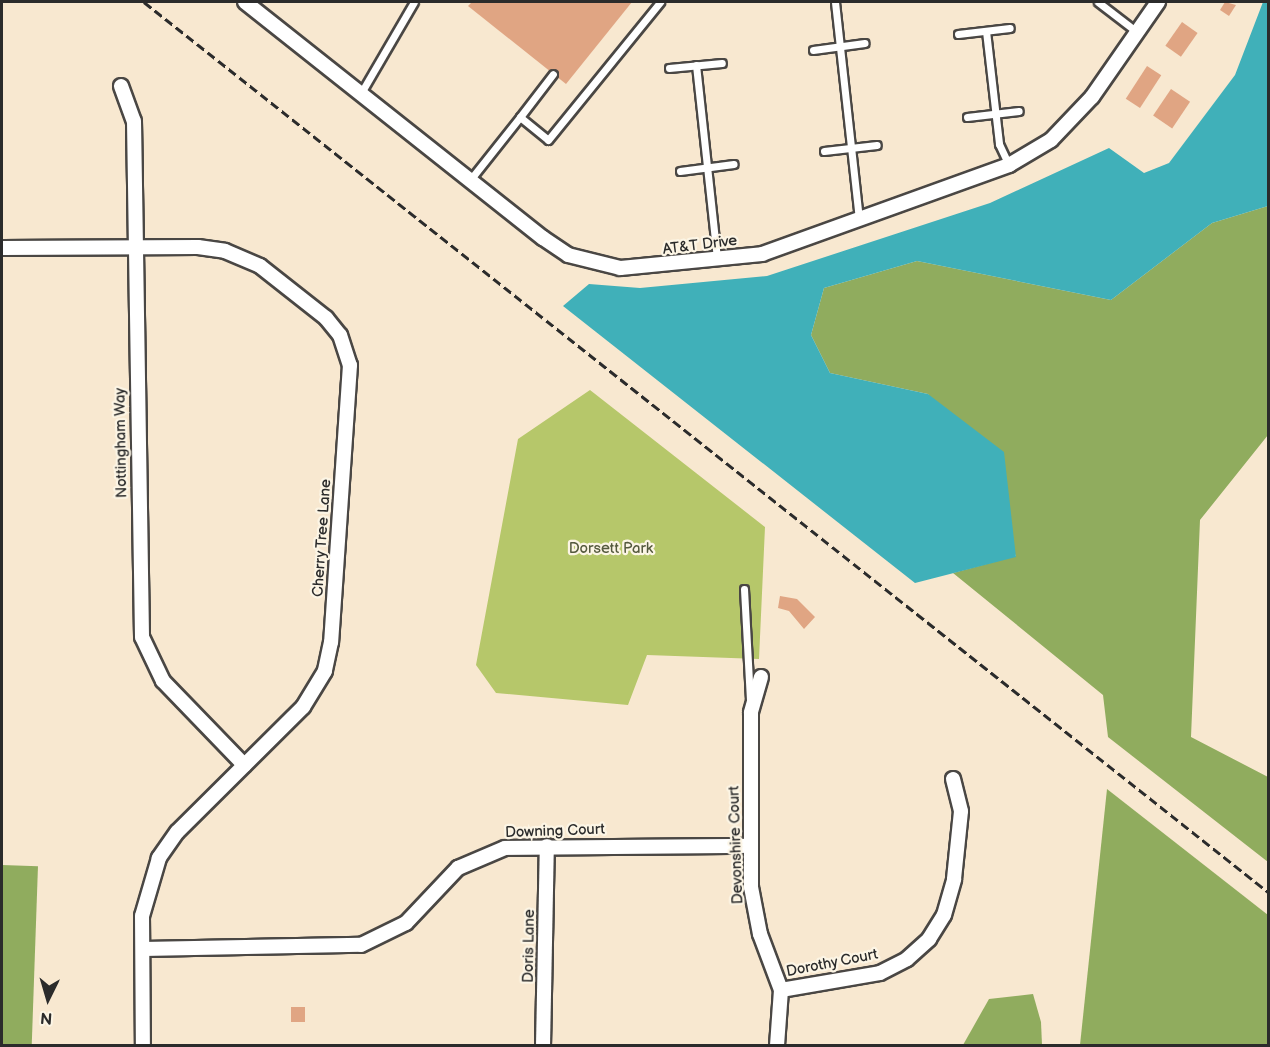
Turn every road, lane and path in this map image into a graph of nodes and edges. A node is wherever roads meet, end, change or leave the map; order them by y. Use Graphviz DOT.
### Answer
graph roads {
  1 [pos="247,2"];
  2 [pos="414,2"];
  3 [pos="660,2"];
  4 [pos="835,2"];
  5 [pos="1098,2"];
  6 [pos="1158,2"];
  7 [pos="1010,28"];
  8 [pos="986,31"];
  9 [pos="1137,32"];
  10 [pos="958,34"];
  11 [pos="865,43"];
  12 [pos="840,46"];
  13 [pos="813,50"];
  14 [pos="722,63"];
  15 [pos="696,65"];
  16 [pos="669,68"];
  17 [pos="554,74"];
  18 [pos="121,86"];
  19 [pos="361,93"];
  20 [pos="1019,111"];
  21 [pos="995,114"];
  22 [pos="520,117"];
  23 [pos="967,117"];
  24 [pos="876,145"];
  25 [pos="851,148"];
  26 [pos="824,151"];
  27 [pos="734,164"];
  28 [pos="1009,165"];
  29 [pos="707,167"];
  30 [pos="680,171"];
  31 [pos="470,180"];
  32 [pos="859,221"];
  33 [pos="135,247"];
  34 [pos="2,248"];
  35 [pos="717,259"];
  36 [pos="744,589"];
  37 [pos="761,677"];
  38 [pos="751,712"];
  39 [pos="244,765"];
  40 [pos="953,779"];
  41 [pos="547,846"];
  42 [pos="751,846"];
  43 [pos="143,949"];
  44 [pos="781,990"];
  45 [pos="144,1046"];
  46 [pos="543,1046"];
  47 [pos="777,1046"];
  1 -- 19 [label="street, AT&T Drive"];
  2 -- 19 [label="lane"];
  3 -- 22 [label="lane"];
  4 -- 12 [label="lane"];
  5 -- 9 [label="lane"];
  6 -- 9 [label="street, AT&T Drive"];
  7 -- 8 [label="lane"];
  8 -- 10 [label="lane"];
  8 -- 21 [label="lane"];
  9 -- 28 [label="street, AT&T Drive"];
  11 -- 12 [label="lane"];
  12 -- 13 [label="lane"];
  12 -- 25 [label="lane"];
  14 -- 15 [label="lane"];
  15 -- 16 [label="lane"];
  15 -- 29 [label="lane"];
  17 -- 22 [label="lane"];
  18 -- 33 [label="street, Nottingham Way"];
  19 -- 31 [label="street, AT&T Drive"];
  20 -- 21 [label="lane"];
  21 -- 23 [label="lane"];
  21 -- 28 [label="lane"];
  22 -- 31 [label="lane"];
  24 -- 25 [label="lane"];
  25 -- 26 [label="lane"];
  25 -- 32 [label="lane"];
  27 -- 29 [label="lane"];
  28 -- 32 [label="street, AT&T Drive"];
  29 -- 30 [label="lane"];
  29 -- 35 [label="lane"];
  31 -- 35 [label="street, AT&T Drive"];
  32 -- 35 [label="street, AT&T Drive"];
  33 -- 34 [label="street, Cherry Tree Lane"];
  33 -- 39 [label="street, Nottingham Way"];
  33 -- 39 [label="street, Cherry Tree Lane"];
  36 -- 38 [label="lane"];
  37 -- 38 [label="street, Devonshire Court"];
  38 -- 42 [label="street, Devonshire Court"];
  39 -- 43 [label="street, Cherry Tree Lane"];
  40 -- 44 [label="street, Dorothy Court"];
  41 -- 42 [label="street, Downing Court"];
  41 -- 43 [label="street, Downing Court"];
  41 -- 46 [label="street, Doris Lane"];
  42 -- 44 [label="street, Devonshire Court"];
  43 -- 45 [label="street, Cherry Tree Lane"];
  44 -- 47 [label="street, Devonshire Court"];
}
